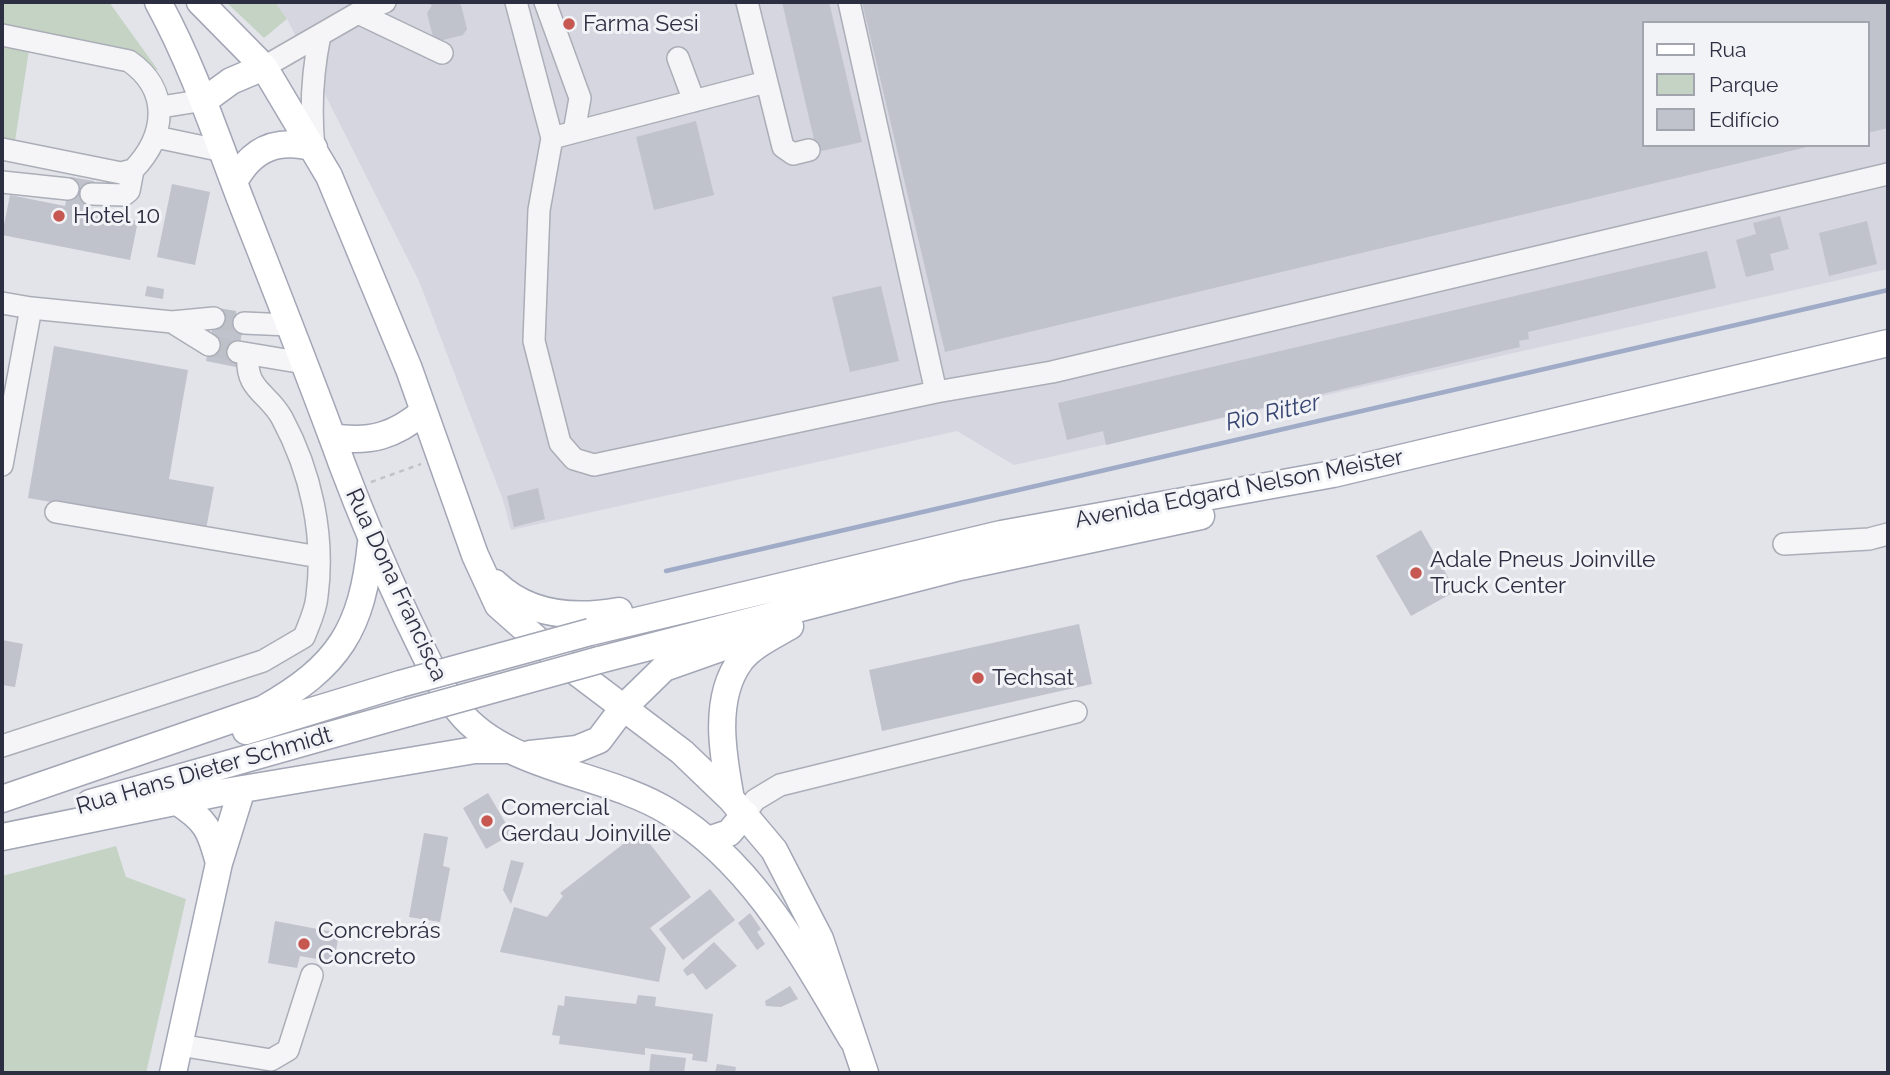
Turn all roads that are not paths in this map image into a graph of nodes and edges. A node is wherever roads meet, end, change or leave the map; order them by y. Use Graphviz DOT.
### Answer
graph roads {
  1 [pos="158,2"];
  2 [pos="200,2"];
  3 [pos="385,2"];
  4 [pos="516,2"];
  5 [pos="545,2"];
  6 [pos="747,2"];
  7 [pos="849,2"];
  8 [pos="358,13"];
  9 [pos="2,35"];
  10 [pos="320,36"];
  11 [pos="442,53"];
  12 [pos="678,58"];
  13 [pos="264,67"];
  14 [pos="766,82"];
  15 [pos="205,100"];
  16 [pos="694,101"];
  17 [pos="162,107"];
  18 [pos="574,132"];
  19 [pos="156,137"];
  20 [pos="552,138"];
  21 [pos="314,148"];
  22 [pos="2,149"];
  23 [pos="809,150"];
  24 [pos="223,151"];
  25 [pos="133,170"];
  26 [pos="1888,174"];
  27 [pos="2,182"];
  28 [pos="234,182"];
  29 [pos="68,189"];
  30 [pos="92,194"];
  31 [pos="2,303"];
  32 [pos="31,308"];
  33 [pos="214,318"];
  34 [pos="172,322"];
  35 [pos="244,323"];
  36 [pos="289,325"];
  37 [pos="1888,343"];
  38 [pos="209,345"];
  39 [pos="1888,359"];
  40 [pos="304,363"];
  41 [pos="936,392"];
  42 [pos="424,411"];
  43 [pos="332,437"];
  44 [pos="2,465"];
  45 [pos="1235,510"];
  46 [pos="1124,511"];
  47 [pos="56,512"];
  48 [pos="1888,534"];
  49 [pos="371,543"];
  50 [pos="1784,544"];
  51 [pos="319,556"];
  52 [pos="481,570"];
  53 [pos="790,626"];
  54 [pos="400,684"];
  55 [pos="623,708"];
  56 [pos="1076,712"];
  57 [pos="408,713"];
  58 [pos="2,746"];
  59 [pos="517,752"];
  60 [pos="242,789"];
  61 [pos="2,800"];
  62 [pos="176,802"];
  63 [pos="738,806"];
  64 [pos="2,835"];
  65 [pos="708,840"];
  66 [pos="219,863"];
  67 [pos="312,975"];
  68 [pos="852,1039"];
  69 [pos="179,1045"];
  70 [pos="173,1073"];
  71 [pos="865,1073"];
  1 -- 15 [label="main road, Rua Dona Francisca"];
  2 -- 13 [label="main road, Rua Dona Francisca"];
  3 -- 8 [label="street"];
  4 -- 20 [label="street"];
  5 -- 18 [label="street"];
  6 -- 14 [label="street"];
  7 -- 41 [label="street"];
  8 -- 10 [label="street"];
  8 -- 11 [label="street"];
  9 -- 17 [label="street"];
  10 -- 13 [label="street"];
  10 -- 21 [label="street"];
  12 -- 16 [label="street"];
  13 -- 15 [label="main road"];
  13 -- 21 [label="main road, Rua Dona Francisca"];
  14 -- 16 [label="street"];
  14 -- 23 [label="street"];
  15 -- 17 [label="street"];
  15 -- 24 [label="main road, Rua Dona Francisca"];
  16 -- 18 [label="street"];
  17 -- 19 [label="street"];
  18 -- 20 [label="street"];
  19 -- 24 [label="street"];
  19 -- 25 [label="street"];
  20 -- 41 [label="street"];
  21 -- 28 [label="main road"];
  21 -- 42 [label="main road, Rua Dona Francisca"];
  22 -- 25 [label="street"];
  24 -- 28 [label="main road, Rua Dona Francisca"];
  25 -- 30 [label="street"];
  26 -- 41 [label="street"];
  27 -- 29 [label="street"];
  28 -- 36 [label="main road, Rua Dona Francisca"];
  31 -- 32 [label="street"];
  32 -- 34 [label="street"];
  32 -- 44 [label="street"];
  33 -- 34 [label="street"];
  34 -- 38 [label="street"];
  35 -- 36 [label="street"];
  36 -- 40 [label="main road, Rua Dona Francisca"];
  37 -- 46 [label="main road, Avenida Edgard Nelson Meister"];
  39 -- 45 [label="main road, Avenida Edgard Nelson Meister"];
  40 -- 43 [label="main road, Rua Dona Francisca"];
  40 -- 51 [label="street"];
  42 -- 43 [label="main road"];
  42 -- 52 [label="main road, Rua Dona Francisca"];
  43 -- 49 [label="main road, Rua Dona Francisca"];
  45 -- 53 [label="main road"];
  45 -- 57 [label="main road, Avenida Edgard Nelson Meister, bridge"];
  46 -- 52 [label="main road"];
  46 -- 54 [label="main road, Avenida Edgard Nelson Meister, bridge"];
  47 -- 51 [label="street"];
  48 -- 50 [label="street"];
  49 -- 59 [label="main road, Rua Dona Francisca"];
  49 -- 61 [label="main road"];
  51 -- 58 [label="street"];
  52 -- 55 [label="main road, Rua Dona Francisca"];
  53 -- 55 [label="main road"];
  53 -- 63 [label="main road"];
  54 -- 61 [label="main road, Rua Hans Dieter Schmidt"];
  55 -- 59 [label="main road"];
  55 -- 63 [label="main road, Rua Dona Francisca"];
  56 -- 63 [label="street"];
  57 -- 64 [label="main road, Rua Hans Dieter Schmidt"];
  59 -- 60 [label="main road"];
  59 -- 65 [label="main road, Rua Dona Francisca"];
  60 -- 62 [label="main road"];
  60 -- 66 [label="main road"];
  62 -- 64 [label="main road"];
  62 -- 66 [label="main road"];
  63 -- 65 [label="main road"];
  63 -- 68 [label="main road, Rua Dona Francisca"];
  65 -- 68 [label="main road, Rua Dona Francisca"];
  66 -- 69 [label="main road"];
  67 -- 69 [label="street"];
  68 -- 71 [label="main road, Rua Dona Francisca"];
  69 -- 70 [label="main road"];
}
